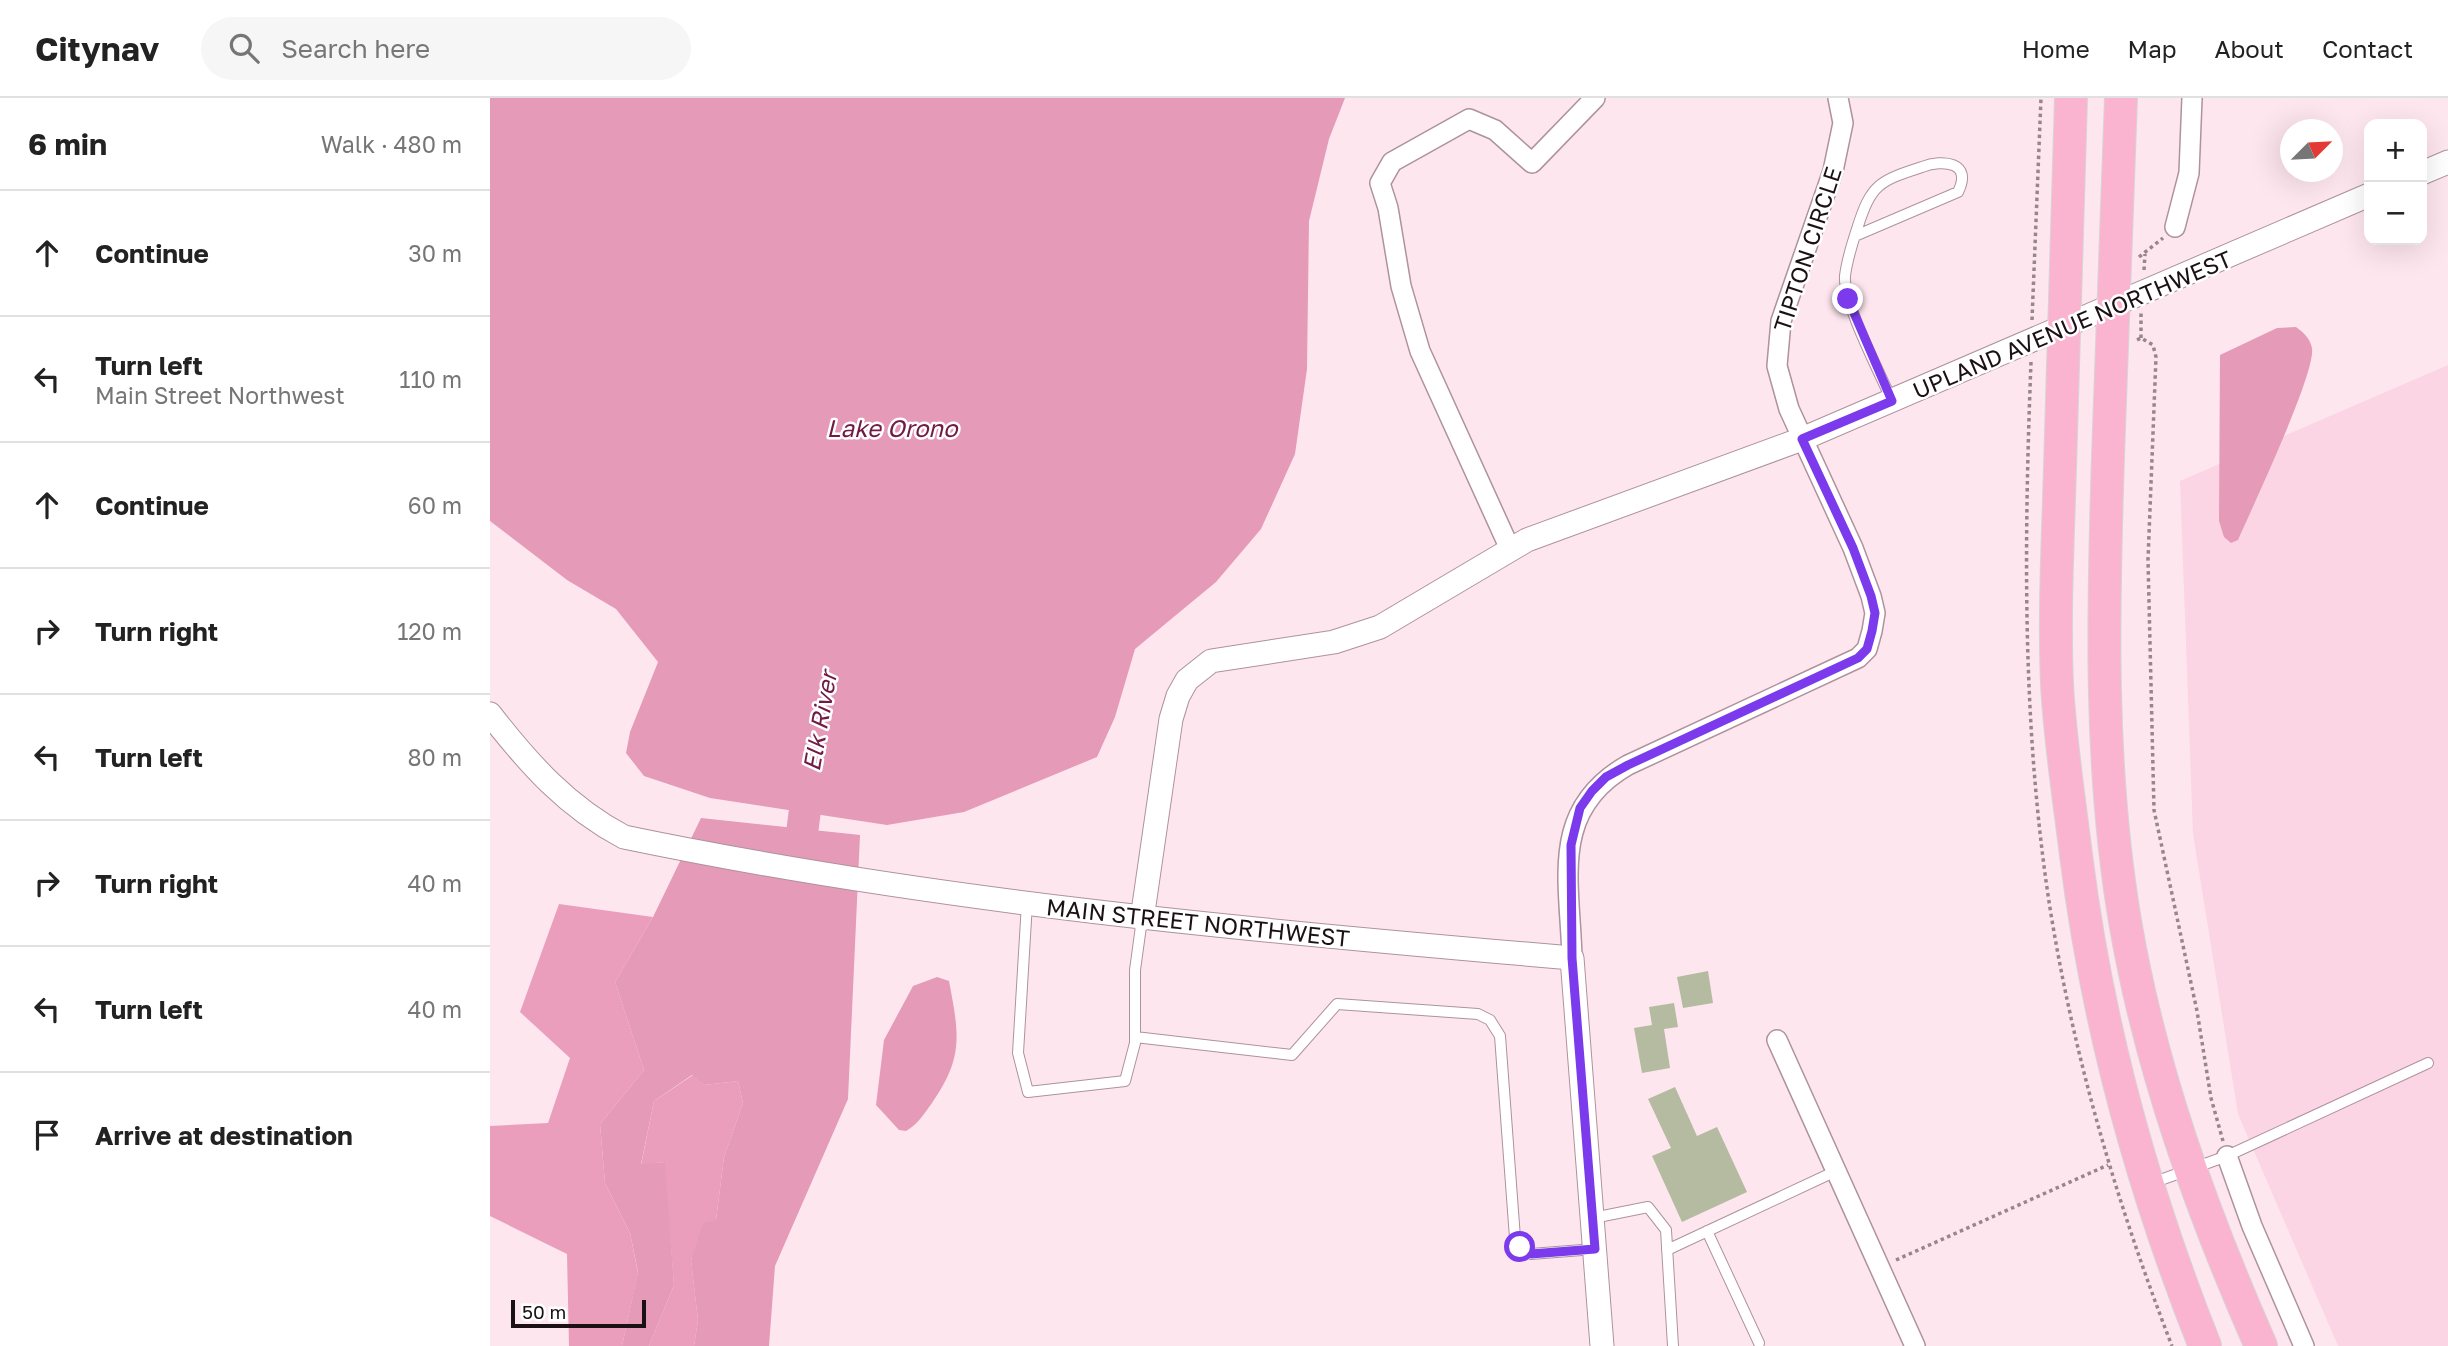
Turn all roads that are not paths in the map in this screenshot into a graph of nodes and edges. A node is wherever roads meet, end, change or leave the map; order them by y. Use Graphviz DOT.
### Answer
graph roads {
  1 [pos="1595,98"];
  2 [pos="1838,98"];
  3 [pos="2071,98"];
  4 [pos="2121,98"];
  5 [pos="2192,98"];
  6 [pos="2448,162"];
  7 [pos="2427,171"];
  8 [pos="2364,197"];
  9 [pos="2175,227"];
  10 [pos="1855,236"];
  11 [pos="2113,307"];
  12 [pos="2062,327"];
  13 [pos="1892,401"];
  14 [pos="1802,439"];
  15 [pos="1510,549"];
  16 [pos="490,714"];
  17 [pos="1027,903"];
  18 [pos="1142,919"];
  19 [pos="1572,958"];
  20 [pos="1135,1037"];
  21 [pos="1777,1040"];
  22 [pos="2428,1063"];
  23 [pos="2228,1156"];
  24 [pos="2190,1170"];
  25 [pos="1836,1171"];
  26 [pos="2148,1185"];
  27 [pos="1592,1218"];
  28 [pos="1707,1231"];
  29 [pos="1595,1249"];
  30 [pos="1667,1250"];
  31 [pos="1759,1343"];
  32 [pos="1602,1346"];
  33 [pos="1673,1346"];
  34 [pos="1915,1346"];
  35 [pos="2205,1346"];
  36 [pos="2261,1346"];
  37 [pos="2304,1346"];
  1 -- 15 [label="street"];
  2 -- 14 [label="street, TIPTON CIRCLE"];
  3 -- 12 [label="highway"];
  4 -- 11 [label="highway"];
  5 -- 9 [label="street"];
  6 -- 7 [label="street"];
  8 -- 11 [label="street, UPLAND AVENUE NORTHWEST"];
  10 -- 10 [label="lane"];
  10 -- 13 [label="lane"];
  11 -- 12 [label="street, UPLAND AVENUE NORTHWEST"];
  11 -- 24 [label="highway"];
  12 -- 13 [label="street, UPLAND AVENUE NORTHWEST"];
  12 -- 26 [label="highway"];
  13 -- 14 [label="street, UPLAND AVENUE NORTHWEST"];
  14 -- 15 [label="street, UPLAND AVENUE NORTHWEST"];
  14 -- 19 [label="street, TIPTON CIRCLE"];
  15 -- 18 [label="street, UPLAND AVENUE NORTHWEST"];
  16 -- 17 [label="street, MAIN STREET NORTHWEST"];
  17 -- 18 [label="street, MAIN STREET NORTHWEST"];
  17 -- 20 [label="lane"];
  18 -- 19 [label="street, MAIN STREET NORTHWEST"];
  18 -- 20 [label="lane"];
  19 -- 27 [label="street"];
  20 -- 29 [label="lane"];
  21 -- 25 [label="street"];
  22 -- 23 [label="lane"];
  23 -- 24 [label="lane"];
  23 -- 37 [label="street"];
  24 -- 26 [label="lane"];
  24 -- 36 [label="highway"];
  25 -- 28 [label="lane"];
  25 -- 34 [label="street"];
  26 -- 35 [label="highway"];
  27 -- 29 [label="street"];
  27 -- 30 [label="lane"];
  28 -- 30 [label="lane"];
  28 -- 31 [label="lane"];
  29 -- 32 [label="street"];
  30 -- 33 [label="lane"];
}
